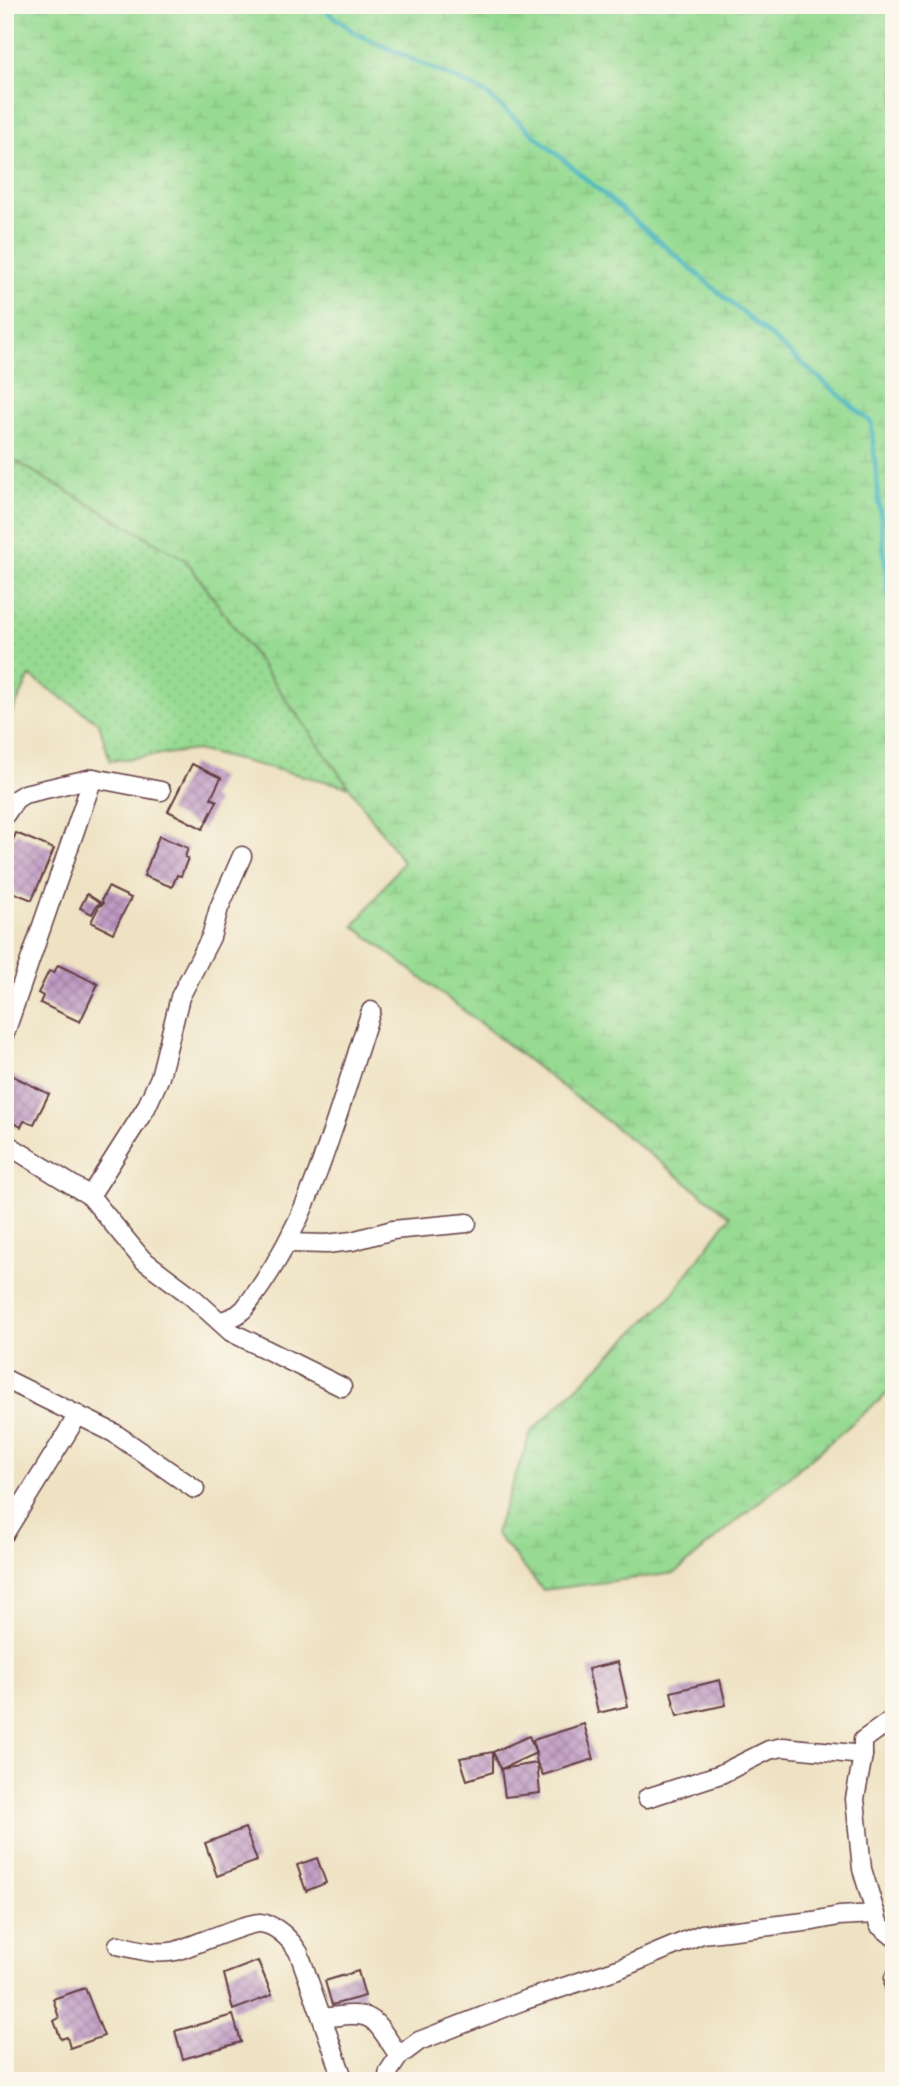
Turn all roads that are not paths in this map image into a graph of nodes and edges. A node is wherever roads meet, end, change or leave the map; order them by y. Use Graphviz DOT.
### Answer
graph roads {
  1 [pos="93,778"];
  2 [pos="161,791"];
  3 [pos="5,815"];
  4 [pos="242,856"];
  5 [pos="371,1011"];
  6 [pos="5,1033"];
  7 [pos="5,1143"];
  8 [pos="90,1196"];
  9 [pos="467,1223"];
  10 [pos="289,1243"];
  11 [pos="220,1322"];
  12 [pos="5,1379"];
  13 [pos="342,1387"];
  14 [pos="78,1415"];
  15 [pos="195,1489"];
  16 [pos="5,1533"];
  17 [pos="894,1718"];
  18 [pos="863,1755"];
  19 [pos="647,1798"];
  20 [pos="876,1914"];
  21 [pos="894,1937"];
  22 [pos="118,1945"];
  23 [pos="894,1978"];
  24 [pos="894,1986"];
  25 [pos="323,2018"];
  26 [pos="399,2056"];
  27 [pos="345,2081"];
  28 [pos="387,2081"];
  1 -- 2 [label="street"];
  1 -- 3 [label="street"];
  1 -- 6 [label="street"];
  4 -- 8 [label="street"];
  5 -- 10 [label="street"];
  7 -- 8 [label="street"];
  8 -- 11 [label="street"];
  9 -- 10 [label="street"];
  10 -- 11 [label="street"];
  11 -- 13 [label="street"];
  12 -- 14 [label="street"];
  14 -- 15 [label="street"];
  14 -- 16 [label="street"];
  17 -- 18 [label="street"];
  18 -- 19 [label="street"];
  18 -- 20 [label="street"];
  20 -- 21 [label="street"];
  20 -- 26 [label="street"];
  22 -- 25 [label="street"];
  23 -- 24 [label="street"];
  25 -- 26 [label="street"];
  25 -- 27 [label="street"];
  26 -- 28 [label="street"];
}
